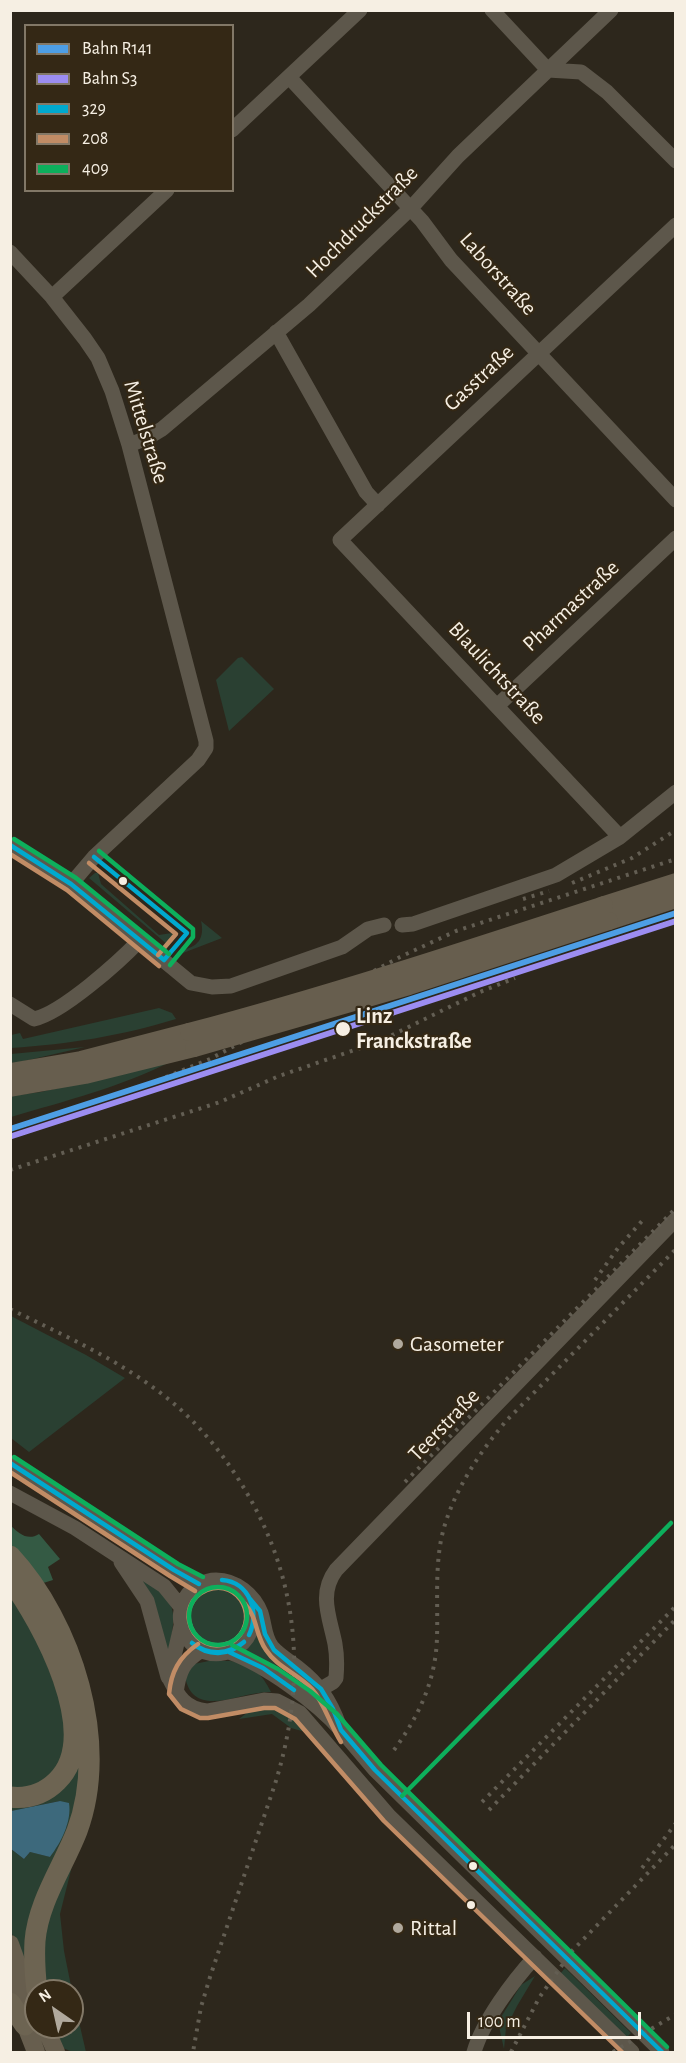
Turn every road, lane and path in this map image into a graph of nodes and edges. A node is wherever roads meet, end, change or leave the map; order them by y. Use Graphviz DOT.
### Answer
graph roads {
  1 [pos="360,10"];
  2 [pos="492,10"];
  3 [pos="611,10"];
  4 [pos="548,70"];
  5 [pos="289,77"];
  6 [pos="234,128"];
  7 [pos="675,161"];
  8 [pos="165,192"];
  9 [pos="411,208"];
  10 [pos="675,225"];
  11 [pos="10,252"];
  12 [pos="52,297"];
  13 [pos="276,332"];
  14 [pos="539,353"];
  15 [pos="129,445"];
  16 [pos="675,500"];
  17 [pos="378,505"];
  18 [pos="675,538"];
  19 [pos="340,540"];
  20 [pos="497,706"];
  21 [pos="675,792"];
  22 [pos="620,837"];
  23 [pos="10,845"];
  24 [pos="675,882"];
  25 [pos="71,884"];
  26 [pos="675,899"];
  27 [pos="606,913"];
  28 [pos="384,925"];
  29 [pos="402,925"];
  30 [pos="140,940"];
  31 [pos="10,1004"];
  32 [pos="192,1040"];
  33 [pos="10,1072"];
  34 [pos="10,1088"];
  35 [pos="675,1219"];
  36 [pos="16,1466"];
  37 [pos="10,1487"];
  38 [pos="10,1492"];
  39 [pos="116,1555"];
  40 [pos="10,1556"];
  41 [pos="162,1563"];
  42 [pos="133,1566"];
  43 [pos="10,1580"];
  44 [pos="199,1584"];
  45 [pos="250,1599"];
  46 [pos="181,1607"];
  47 [pos="181,1626"];
  48 [pos="202,1650"];
  49 [pos="229,1652"];
  50 [pos="169,1678"];
  51 [pos="321,1689"];
  52 [pos="176,1693"];
  53 [pos="341,1730"];
  54 [pos="10,1797"];
  55 [pos="10,1944"];
  56 [pos="535,1957"];
  57 [pos="36,1979"];
  58 [pos="24,1983"];
  59 [pos="10,1985"];
  60 [pos="10,2003"];
  61 [pos="24,2005"];
  62 [pos="24,2013"];
  63 [pos="47,2039"];
  64 [pos="56,2052"];
  65 [pos="474,2052"];
  66 [pos="632,2052"];
  67 [pos="662,2052"];
  1 -- 5 [label="street"];
  2 -- 4 [label="street"];
  3 -- 4 [label="street, Hochdruckstraße"];
  4 -- 7 [label="street"];
  4 -- 9 [label="street, Hochdruckstraße"];
  5 -- 6 [label="street"];
  5 -- 9 [label="street, Laborstraße"];
  8 -- 12 [label="street"];
  9 -- 13 [label="street, Hochdruckstraße"];
  9 -- 14 [label="street, Laborstraße"];
  10 -- 14 [label="street, Gasstraße"];
  11 -- 12 [label="street, Mittelstraße"];
  12 -- 15 [label="street, Mittelstraße"];
  13 -- 15 [label="street, Hochdruckstraße"];
  13 -- 17 [label="street"];
  14 -- 16 [label="street, Laborstraße"];
  14 -- 17 [label="street, Gasstraße"];
  15 -- 25 [label="street, Mittelstraße"];
  17 -- 19 [label="street, Gasstraße"];
  18 -- 20 [label="street, Pharmastraße"];
  19 -- 20 [label="street, Blaulichtstraße"];
  20 -- 22 [label="street, Blaulichtstraße"];
  21 -- 22 [label="street"];
  22 -- 29 [label="street"];
  23 -- 25 [label="street"];
  24 -- 27 [label="main road"];
  25 -- 30 [label="street"];
  26 -- 27 [label="main road"];
  27 -- 32 [label="main road, bridge"];
  28 -- 30 [label="street"];
  30 -- 31 [label="street"];
  32 -- 33 [label="main road"];
  32 -- 34 [label="main road"];
  35 -- 51 [label="street, Teerstraße"];
  36 -- 37 [label="street"];
  36 -- 41 [label="street"];
  38 -- 39 [label="street"];
  39 -- 42 [label="street"];
  39 -- 50 [label="street"];
  40 -- 57 [label="highway"];
  41 -- 42 [label="street"];
  41 -- 44 [label="street"];
  42 -- 46 [label="street"];
  43 -- 54 [label="highway"];
  44 -- 45 [label="street"];
  44 -- 46 [label="street"];
  45 -- 49 [label="street"];
  45 -- 51 [label="street"];
  46 -- 47 [label="street"];
  47 -- 48 [label="street"];
  47 -- 50 [label="street"];
  48 -- 49 [label="street"];
  48 -- 52 [label="street"];
  49 -- 53 [label="street"];
  50 -- 52 [label="street"];
  51 -- 53 [label="street"];
  52 -- 56 [label="street"];
  53 -- 67 [label="street"];
  55 -- 58 [label="main road"];
  56 -- 65 [label="street"];
  56 -- 66 [label="street"];
  59 -- 61 [label="main road"];
  60 -- 62 [label="highway"];
  63 -- 64 [label="main road"];
}
